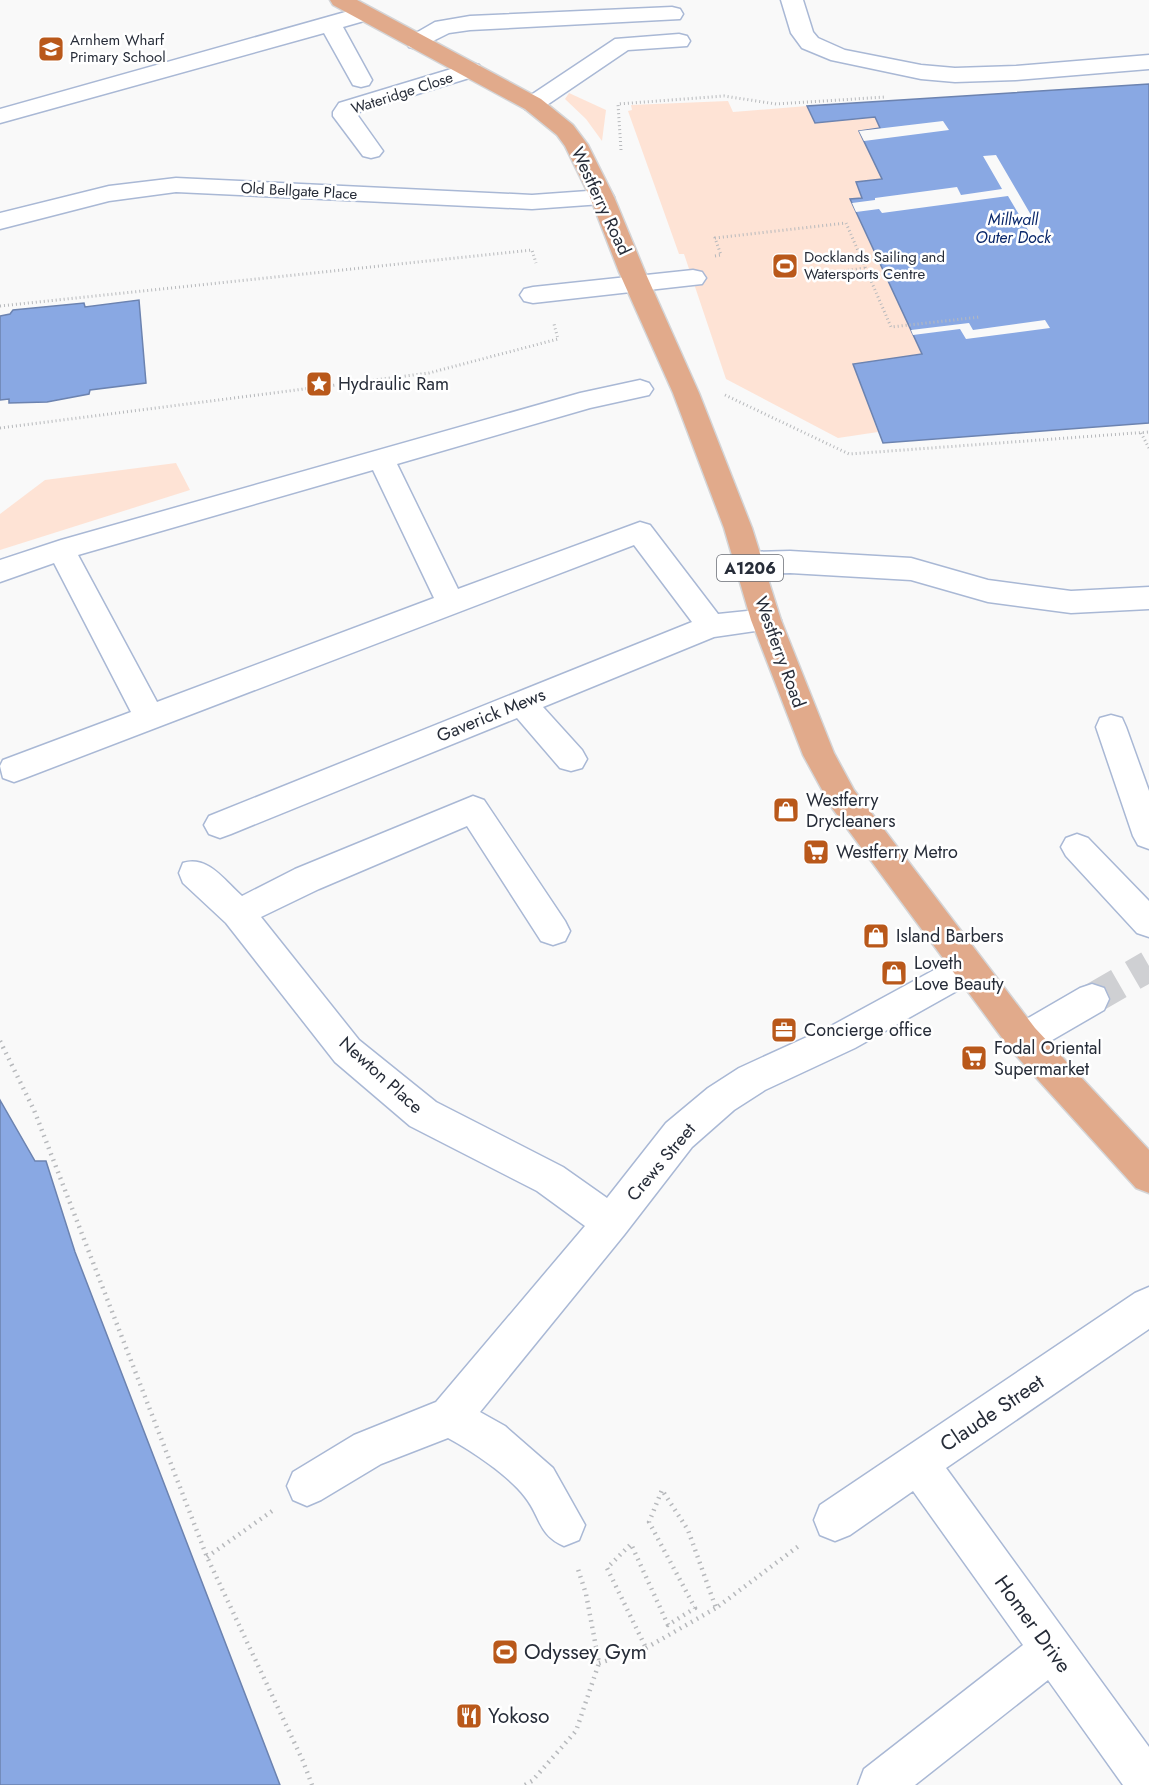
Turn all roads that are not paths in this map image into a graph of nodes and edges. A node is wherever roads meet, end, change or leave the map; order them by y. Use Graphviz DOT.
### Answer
graph roads {
  1 [pos="792,0"];
  2 [pos="345,12"];
  3 [pos="672,14"];
  4 [pos="608,17"];
  5 [pos="679,41"];
  6 [pos="417,42"];
  7 [pos="623,44"];
  8 [pos="1149,62"];
  9 [pos="471,70"];
  10 [pos="361,80"];
  11 [pos="533,104"];
  12 [pos="0,116"];
  13 [pos="371,151"];
  14 [pos="602,196"];
  15 [pos="0,221"];
  16 [pos="693,278"];
  17 [pos="536,283"];
  18 [pos="638,283"];
  19 [pos="640,389"];
  20 [pos="381,459"];
  21 [pos="61,550"];
  22 [pos="748,563"];
  23 [pos="0,571"];
  24 [pos="1149,598"];
  25 [pos="451,604"];
  26 [pos="766,620"];
  27 [pos="711,626"];
  28 [pos="522,703"];
  29 [pos="150,718"];
  30 [pos="1111,726"];
  31 [pos="572,759"];
  32 [pos="14,769"];
  33 [pos="1141,790"];
  34 [pos="220,825"];
  35 [pos="1149,836"];
  36 [pos="1077,847"];
  37 [pos="195,873"];
  38 [pos="238,913"];
  39 [pos="1149,923"];
  40 [pos="553,931"];
  41 [pos="968,968"];
  42 [pos="1092,999"];
  43 [pos="1023,1039"];
  44 [pos="1149,1176"];
  45 [pos="611,1223"];
  46 [pos="1149,1306"];
  47 [pos="450,1418"];
  48 [pos="918,1464"];
  49 [pos="307,1486"];
  50 [pos="835,1520"];
  51 [pos="564,1525"];
  52 [pos="1051,1650"];
  53 [pos="1149,1784"];
  54 [pos="880,1785"];
  1 -- 8 [label="street"];
  2 -- 6 [label="main road, Westferry Road / A1206"];
  2 -- 10 [label="street"];
  2 -- 12 [label="street"];
  3 -- 4 [label="street"];
  4 -- 6 [label="street"];
  4 -- 7 [label="street"];
  5 -- 7 [label="street"];
  6 -- 9 [label="main road, Westferry Road / A1206"];
  7 -- 11 [label="street"];
  9 -- 11 [label="main road, Westferry Road / A1206"];
  9 -- 13 [label="street, Wateridge Close"];
  11 -- 14 [label="main road, Westferry Road / A1206"];
  14 -- 15 [label="street, Old Bellgate Place"];
  14 -- 18 [label="main road, Westferry Road / A1206"];
  16 -- 18 [label="street"];
  17 -- 18 [label="street"];
  18 -- 22 [label="main road, Westferry Road / A1206"];
  19 -- 20 [label="street"];
  20 -- 21 [label="street"];
  20 -- 25 [label="street"];
  21 -- 23 [label="street"];
  21 -- 29 [label="street"];
  22 -- 24 [label="street"];
  22 -- 26 [label="main road, Westferry Road / A1206"];
  25 -- 27 [label="street"];
  25 -- 29 [label="street"];
  26 -- 27 [label="street, Gaverick Mews"];
  26 -- 41 [label="main road, Westferry Road / A1206"];
  27 -- 28 [label="street, Gaverick Mews"];
  28 -- 31 [label="street"];
  28 -- 34 [label="street, Gaverick Mews"];
  29 -- 32 [label="street"];
  30 -- 33 [label="street"];
  33 -- 35 [label="street"];
  36 -- 39 [label="street"];
  37 -- 38 [label="street, Newton Place"];
  38 -- 40 [label="street"];
  38 -- 45 [label="street, Newton Place"];
  41 -- 43 [label="main road, Westferry Road / A1206"];
  41 -- 45 [label="street, Crews Street"];
  42 -- 43 [label="street"];
  43 -- 44 [label="main road, Westferry Road / A1206"];
  45 -- 47 [label="street, Crews Street"];
  46 -- 48 [label="street, Claude Street"];
  47 -- 49 [label="street"];
  47 -- 51 [label="street"];
  48 -- 50 [label="street, Claude Street"];
  48 -- 52 [label="street, Homer Drive"];
  52 -- 53 [label="street, Homer Drive"];
  52 -- 54 [label="street"];
}
